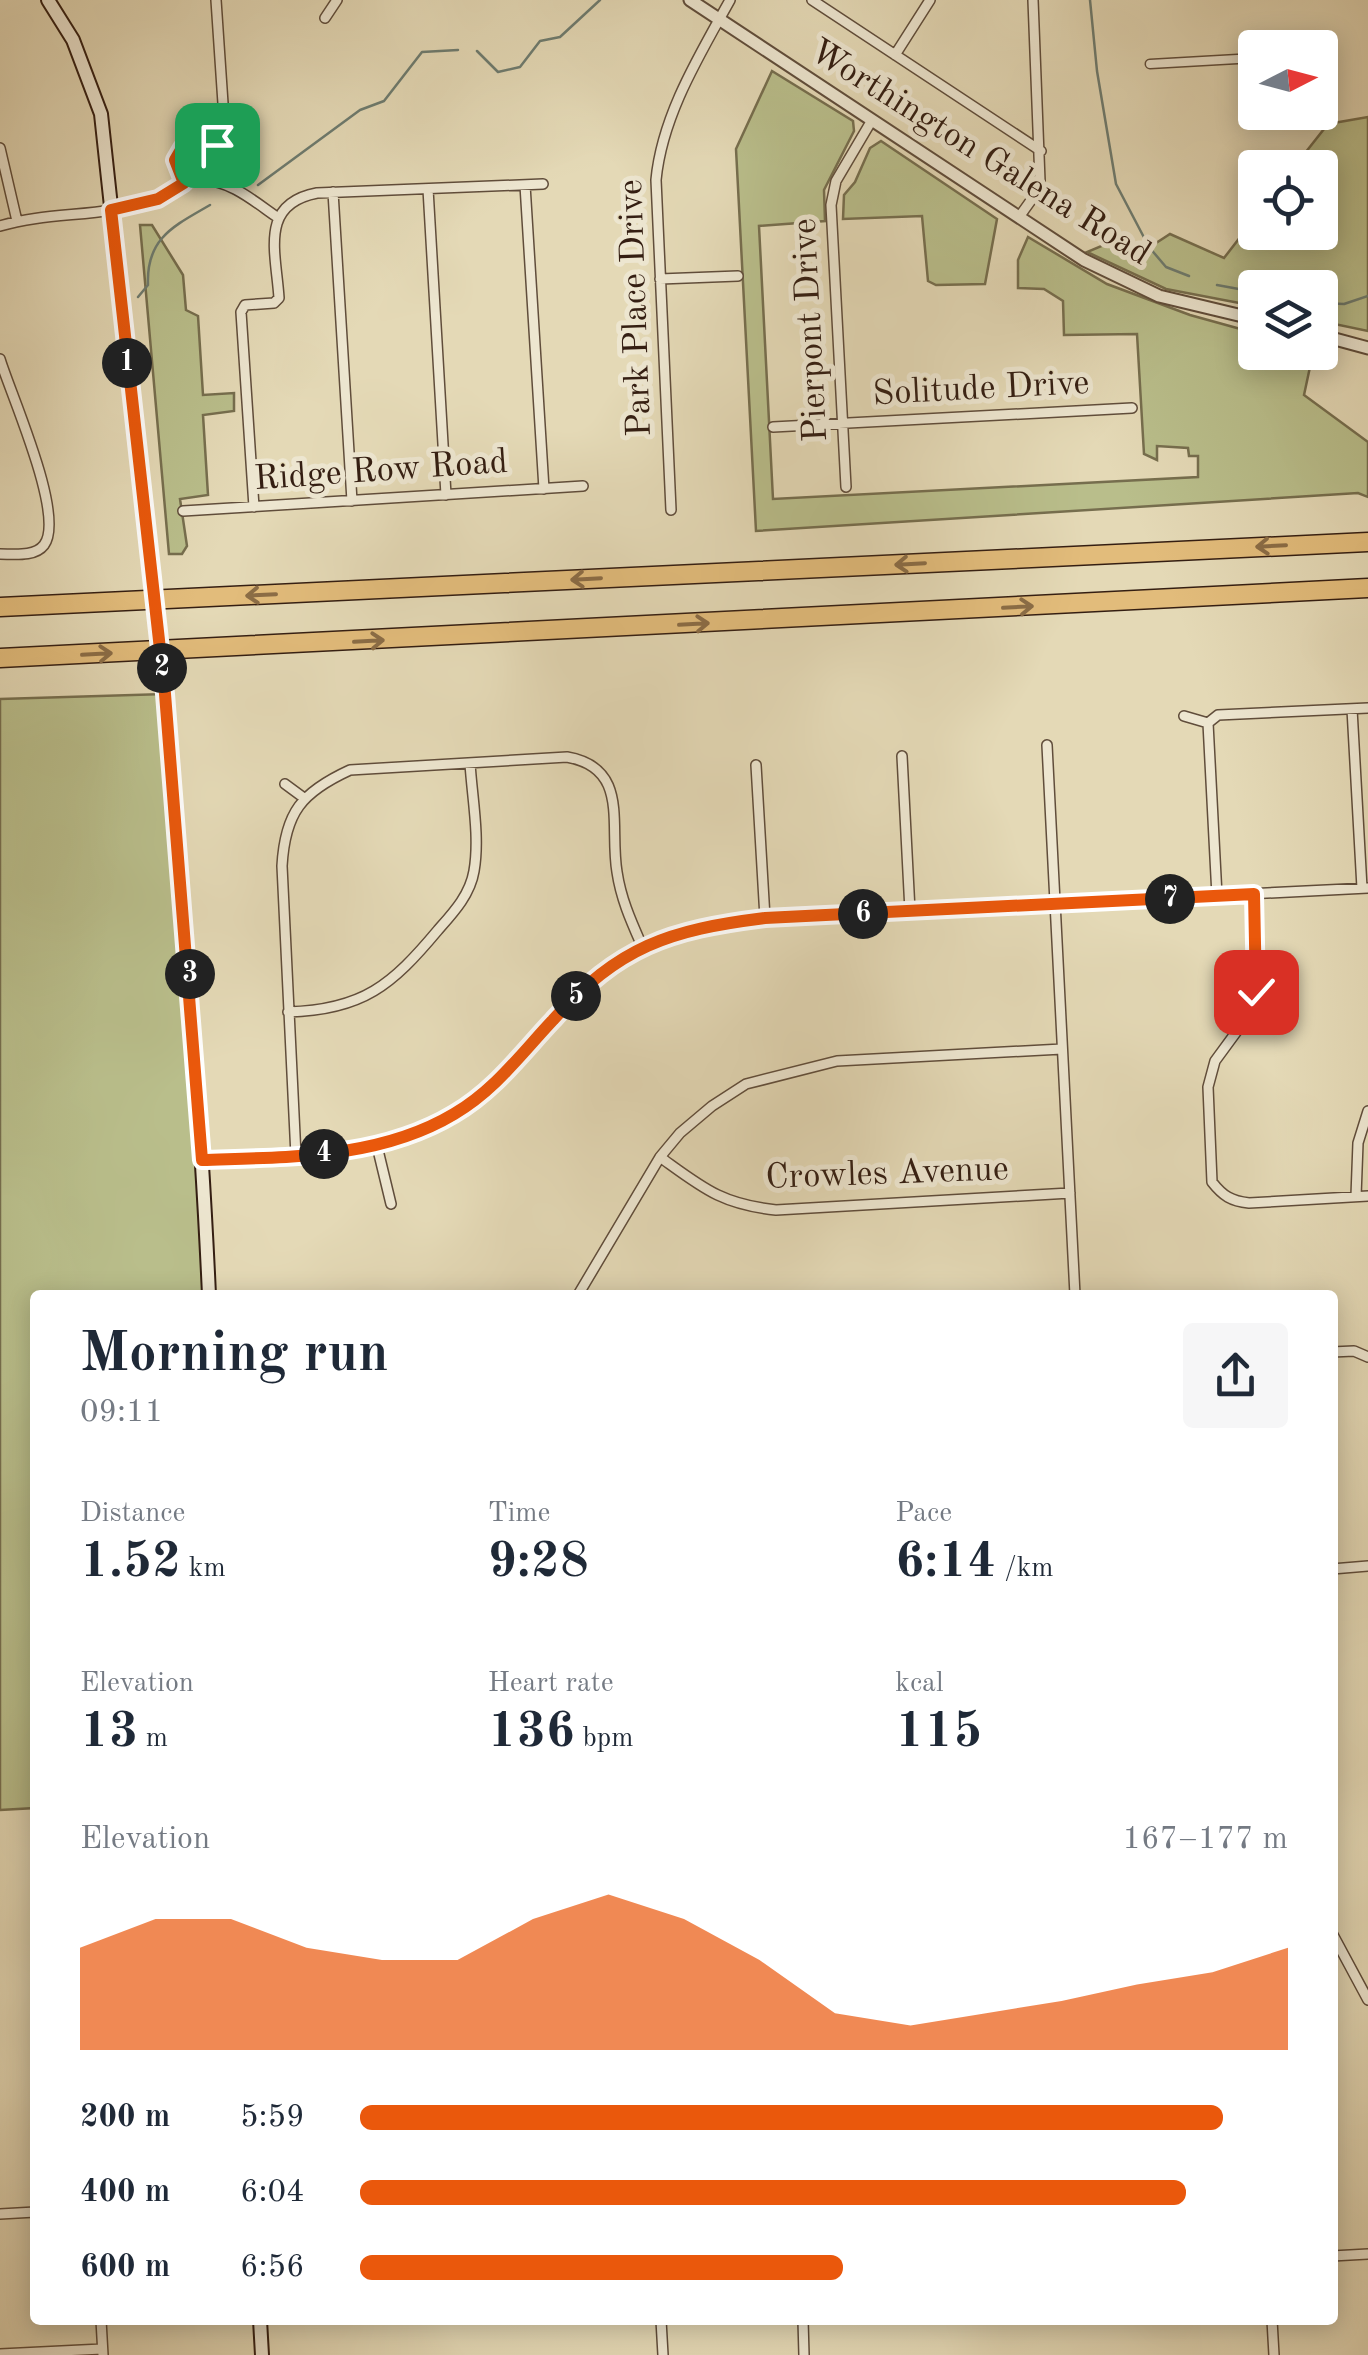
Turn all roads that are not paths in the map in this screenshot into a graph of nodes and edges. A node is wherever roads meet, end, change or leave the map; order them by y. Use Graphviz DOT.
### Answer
graph roads {
  1 [pos="216,0"];
  2 [pos="337,0"];
  3 [pos="690,0"];
  4 [pos="730,0"];
  5 [pos="930,0"];
  6 [pos="1033,0"];
  7 [pos="816,1"];
  8 [pos="55,3"];
  9 [pos="324,18"];
  10 [pos="719,19"];
  11 [pos="895,55"];
  12 [pos="1238,59"];
  13 [pos="1150,64"];
  14 [pos="872,120"];
  15 [pos="0,148"];
  16 [pos="1041,151"];
  17 [pos="184,183"];
  18 [pos="542,184"];
  19 [pos="525,185"];
  20 [pos="428,188"];
  21 [pos="333,192"];
  22 [pos="111,210"];
  23 [pos="278,217"];
  24 [pos="1019,217"];
  25 [pos="17,221"];
  26 [pos="0,226"];
  27 [pos="738,276"];
  28 [pos="660,279"];
  29 [pos="1238,315"];
  30 [pos="1338,340"];
  31 [pos="1368,348"];
  32 [pos="0,359"];
  33 [pos="4,389"];
  34 [pos="1132,408"];
  35 [pos="843,424"];
  36 [pos="774,427"];
  37 [pos="583,486"];
  38 [pos="846,487"];
  39 [pos="544,489"];
  40 [pos="446,495"];
  41 [pos="352,500"];
  42 [pos="254,507"];
  43 [pos="671,510"];
  44 [pos="183,511"];
  45 [pos="1368,542"];
  46 [pos="0,554"];
  47 [pos="1368,588"];
  48 [pos="0,607"];
  49 [pos="0,658"];
  50 [pos="1368,708"];
  51 [pos="1352,709"];
  52 [pos="1184,716"];
  53 [pos="1208,724"];
  54 [pos="1046,745"];
  55 [pos="902,756"];
  56 [pos="470,763"];
  57 [pos="756,765"];
  58 [pos="285,784"];
  59 [pos="304,798"];
  60 [pos="1365,888"];
  61 [pos="1254,894"];
  62 [pos="1216,896"];
  63 [pos="1055,904"];
  64 [pos="910,911"];
  65 [pos="765,918"];
  66 [pos="642,946"];
  67 [pos="288,1012"];
  68 [pos="1062,1049"];
  69 [pos="1368,1111"];
  70 [pos="377,1146"];
  71 [pos="296,1156"];
  72 [pos="660,1156"];
  73 [pos="202,1160"];
  74 [pos="1070,1194"];
  75 [pos="1362,1196"];
  76 [pos="391,1204"];
  77 [pos="210,1290"];
  78 [pos="581,1290"];
  79 [pos="1075,1290"];
  80 [pos="1338,1352"];
  81 [pos="1368,1357"];
  82 [pos="1368,1566"];
  83 [pos="1338,1568"];
  84 [pos="1338,1944"];
  85 [pos="1368,2000"];
  86 [pos="30,2212"];
  87 [pos="0,2214"];
  88 [pos="1368,2254"];
  89 [pos="1338,2256"];
  90 [pos="101,2325"];
  91 [pos="260,2325"];
  92 [pos="661,2325"];
  93 [pos="803,2325"];
  94 [pos="1272,2325"];
  95 [pos="103,2352"];
  96 [pos="0,2354"];
  97 [pos="262,2355"];
  98 [pos="662,2355"];
  99 [pos="804,2355"];
  100 [pos="1274,2355"];
  1 -- 17 [label="street"];
  2 -- 9 [label="street"];
  3 -- 10 [label="street, Worthington Galena Road"];
  4 -- 10 [label="street, Park Place Drive"];
  5 -- 11 [label="street"];
  6 -- 16 [label="street"];
  7 -- 11 [label="street"];
  8 -- 22 [label="main road"];
  10 -- 14 [label="street, Worthington Galena Road"];
  10 -- 28 [label="street, Park Place Drive"];
  11 -- 16 [label="street"];
  12 -- 13 [label="street"];
  14 -- 24 [label="street, Worthington Galena Road"];
  14 -- 35 [label="street, Pierpont Drive"];
  15 -- 25 [label="street"];
  16 -- 24 [label="street"];
  17 -- 22 [label="street"];
  17 -- 23 [label="street"];
  18 -- 19 [label="street"];
  19 -- 20 [label="street"];
  19 -- 39 [label="street"];
  20 -- 21 [label="street"];
  20 -- 40 [label="street"];
  21 -- 23 [label="street"];
  21 -- 41 [label="street"];
  22 -- 25 [label="street"];
  22 -- 73 [label="main road, bridge"];
  23 -- 42 [label="street"];
  24 -- 29 [label="street, Worthington Galena Road"];
  25 -- 26 [label="street"];
  27 -- 28 [label="street"];
  28 -- 43 [label="street, Park Place Drive"];
  30 -- 31 [label="street"];
  32 -- 33 [label="street"];
  33 -- 46 [label="street"];
  34 -- 35 [label="street, Solitude Drive"];
  35 -- 36 [label="street, Solitude Drive"];
  35 -- 38 [label="street, Pierpont Drive"];
  37 -- 39 [label="street, Ridge Row Road"];
  39 -- 40 [label="street, Ridge Row Road"];
  40 -- 41 [label="street, Ridge Row Road"];
  41 -- 42 [label="street, Ridge Row Road"];
  42 -- 44 [label="street, Ridge Row Road"];
  45 -- 48 [label="highway, one-way"];
  49 -- 47 [label="highway, one-way"];
  50 -- 51 [label="street"];
  51 -- 53 [label="street"];
  51 -- 60 [label="street"];
  52 -- 53 [label="street"];
  53 -- 62 [label="street"];
  54 -- 63 [label="street"];
  55 -- 64 [label="street"];
  56 -- 59 [label="street"];
  56 -- 66 [label="street"];
  56 -- 67 [label="street"];
  57 -- 65 [label="street"];
  58 -- 59 [label="street"];
  59 -- 67 [label="street"];
  60 -- 61 [label="street"];
  61 -- 62 [label="street"];
  61 -- 75 [label="street"];
  62 -- 63 [label="street"];
  63 -- 64 [label="street"];
  63 -- 68 [label="street"];
  64 -- 65 [label="street"];
  65 -- 66 [label="street"];
  66 -- 70 [label="street"];
  67 -- 71 [label="street"];
  68 -- 72 [label="street"];
  68 -- 74 [label="street"];
  69 -- 75 [label="street"];
  70 -- 71 [label="street"];
  70 -- 76 [label="street"];
  71 -- 73 [label="street"];
  72 -- 74 [label="street, Crowles Avenue"];
  72 -- 78 [label="street"];
  73 -- 77 [label="main road"];
  74 -- 79 [label="street"];
  80 -- 81 [label="street"];
  82 -- 83 [label="street"];
  84 -- 85 [label="street"];
  86 -- 87 [label="street"];
  88 -- 89 [label="street"];
  90 -- 95 [label="street"];
  91 -- 97 [label="main road"];
  92 -- 98 [label="street"];
  93 -- 99 [label="street"];
  94 -- 100 [label="street"];
  95 -- 96 [label="street"];
}
